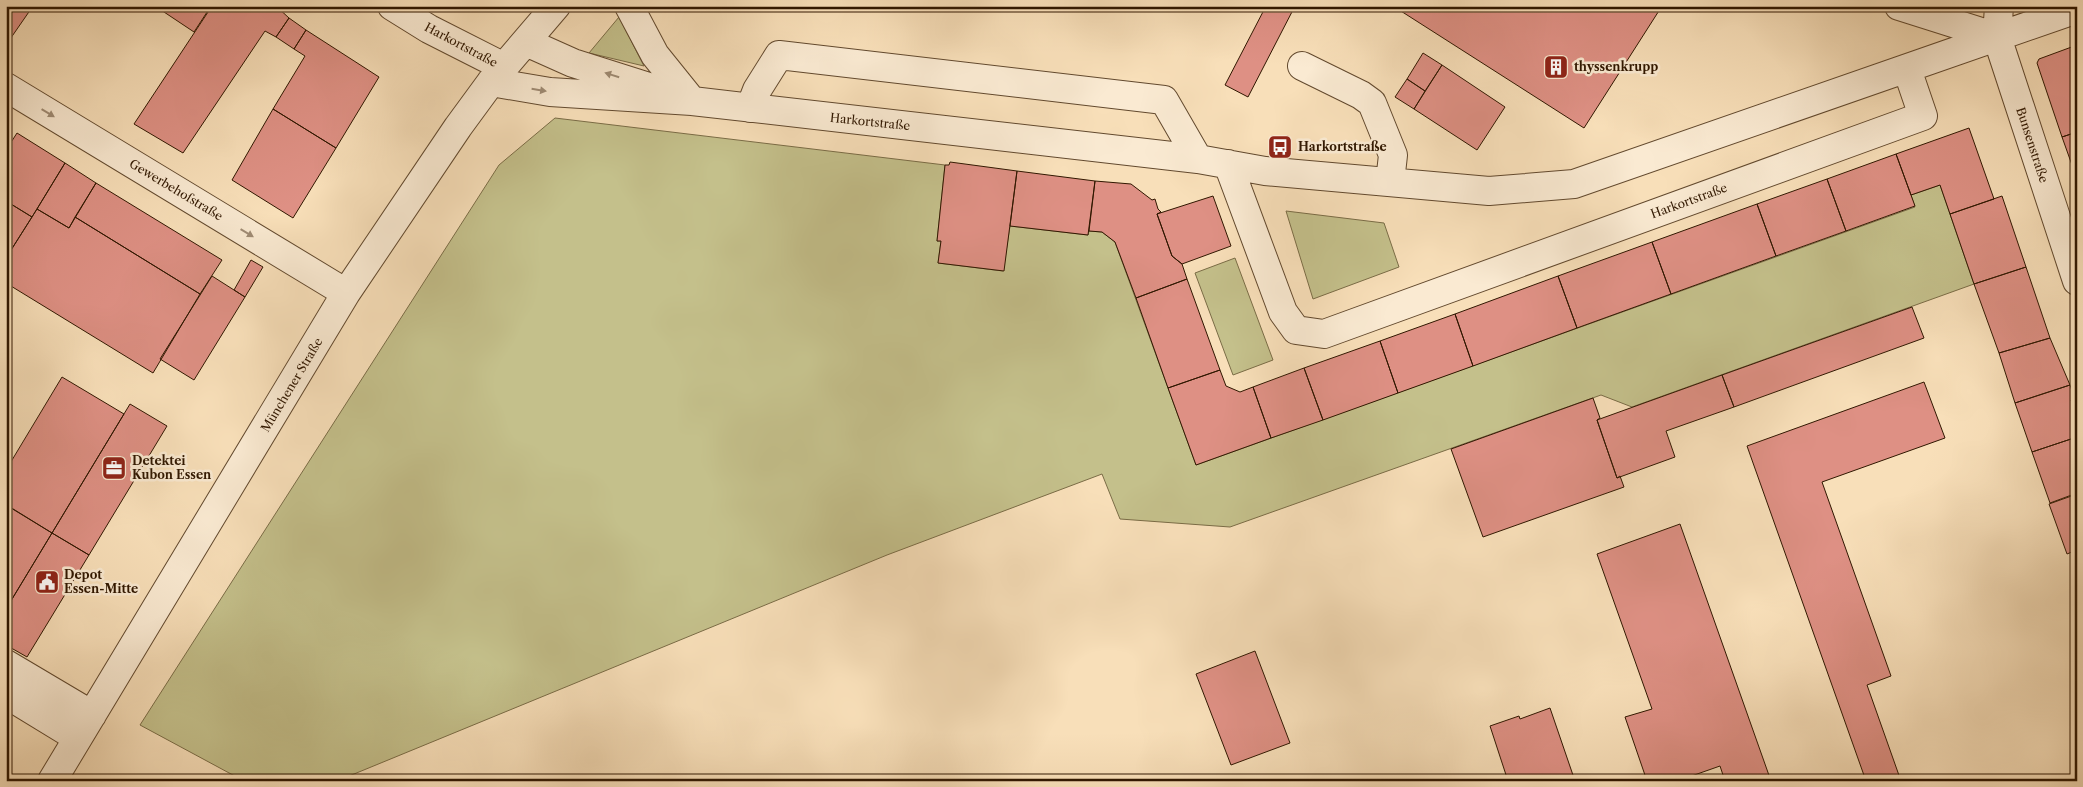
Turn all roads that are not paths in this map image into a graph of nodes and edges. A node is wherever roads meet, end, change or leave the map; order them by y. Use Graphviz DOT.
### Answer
graph roads {
  1 [pos="392,6"];
  2 [pos="556,6"];
  3 [pos="629,6"];
  4 [pos="1899,6"];
  5 [pos="1999,6"];
  6 [pos="2077,9"];
  7 [pos="1998,37"];
  8 [pos="526,42"];
  9 [pos="1302,66"];
  10 [pos="1907,69"];
  11 [pos="498,75"];
  12 [pos="6,87"];
  13 [pos="692,100"];
  14 [pos="750,108"];
  15 [pos="1198,159"];
  16 [pos="1228,164"];
  17 [pos="1390,182"];
  18 [pos="2077,282"];
  19 [pos="346,294"];
  20 [pos="6,664"];
  21 [pos="6,694"];
  22 [pos="85,726"];
  23 [pos="52,781"];
  1 -- 11 [label="street, Harkortstraße"];
  2 -- 8 [label="street, Münchener Straße"];
  3 -- 13 [label="street"];
  4 -- 7 [label="street"];
  5 -- 7 [label="street, Bunsenstraße"];
  6 -- 7 [label="street, Harkortstraße"];
  7 -- 10 [label="street, Harkortstraße"];
  7 -- 18 [label="street, Bunsenstraße"];
  8 -- 11 [label="street, Münchener Straße"];
  13 -- 8 [label="street, Harkortstraße, one-way"];
  9 -- 17 [label="street"];
  10 -- 16 [label="street, Harkortstraße"];
  10 -- 17 [label="street, Harkortstraße"];
  11 -- 13 [label="street, Harkortstraße, one-way"];
  11 -- 19 [label="street, Münchener Straße"];
  12 -- 19 [label="street, Gewerbehofstraße, one-way"];
  13 -- 14 [label="street, Harkortstraße"];
  14 -- 15 [label="street, Harkortstraße"];
  14 -- 15 [label="street"];
  15 -- 16 [label="street, Harkortstraße"];
  16 -- 17 [label="street, Harkortstraße"];
  19 -- 22 [label="street, Münchener Straße"];
  20 -- 22 [label="street"];
  21 -- 22 [label="street"];
  22 -- 23 [label="street, Münchener Straße"];
}
